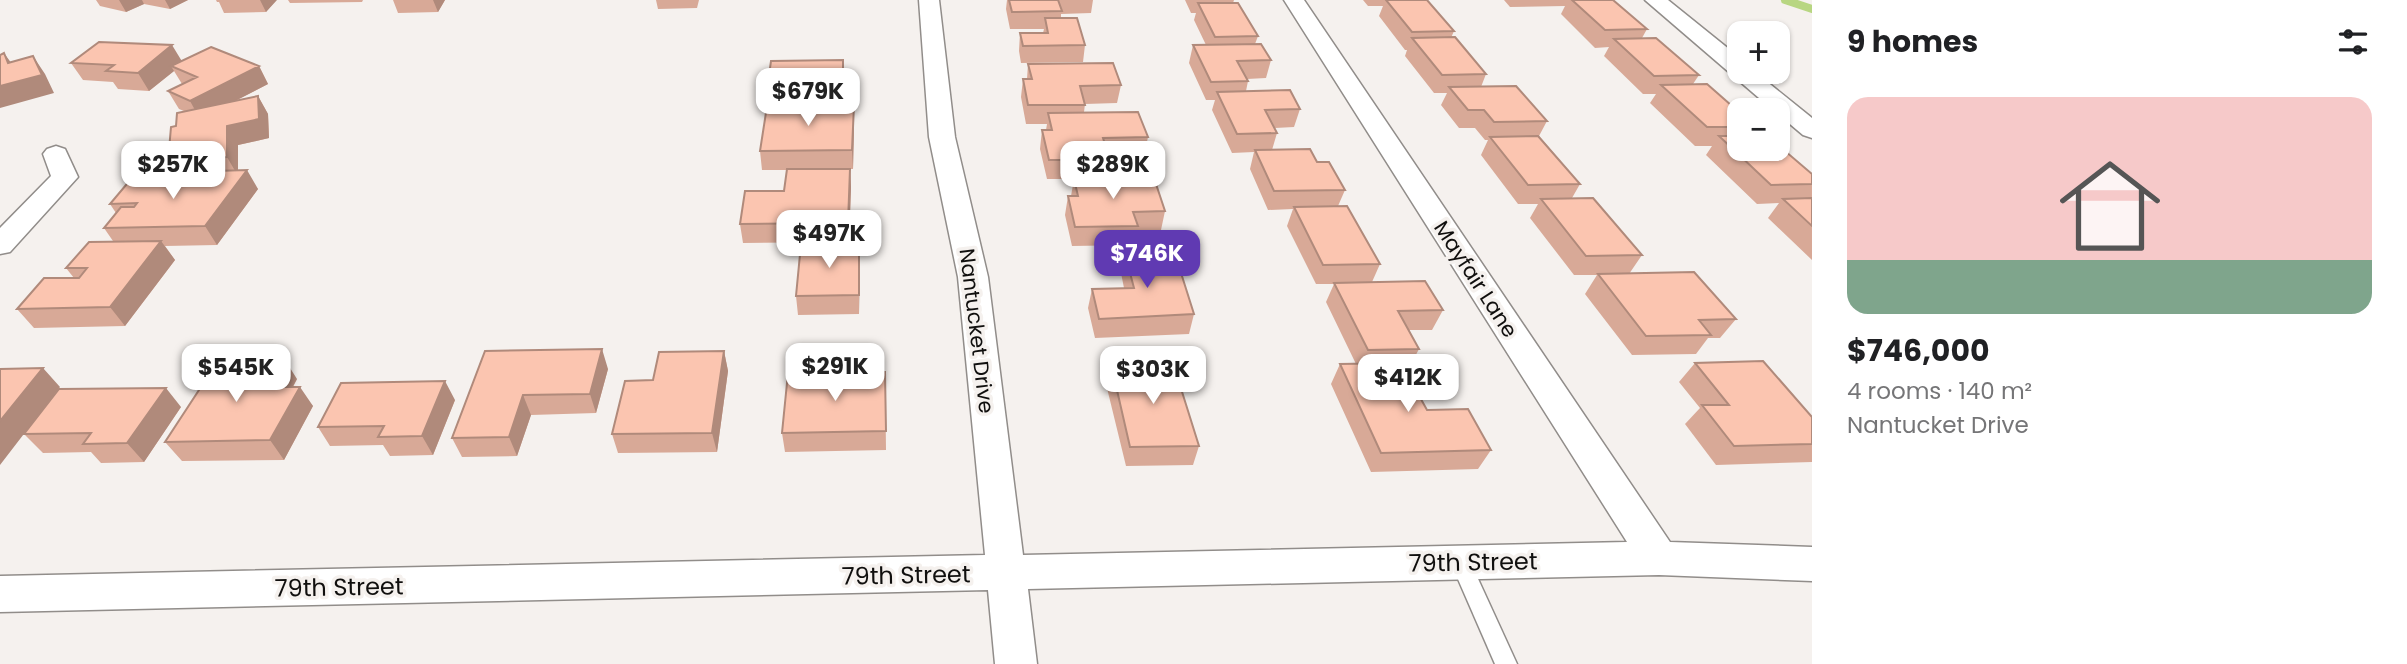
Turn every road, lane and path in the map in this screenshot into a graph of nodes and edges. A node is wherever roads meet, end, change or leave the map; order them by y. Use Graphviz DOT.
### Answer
graph roads {
  1 [pos="929,0"];
  2 [pos="1294,0"];
  3 [pos="1655,0"];
  4 [pos="1727,60"];
  5 [pos="1756,84"];
  6 [pos="1812,130"];
  7 [pos="56,154"];
  8 [pos="0,245"];
  9 [pos="1659,558"];
  10 [pos="1461,563"];
  11 [pos="1812,564"];
  12 [pos="1006,573"];
  13 [pos="0,594"];
  14 [pos="1016,664"];
  15 [pos="1506,664"];
  1 -- 12 [label="street, Nantucket Drive"];
  2 -- 9 [label="street, Mayfair Lane"];
  3 -- 4 [label="street"];
  5 -- 6 [label="street"];
  7 -- 8 [label="street"];
  9 -- 10 [label="street, 79th Street"];
  9 -- 11 [label="street, 79th Street"];
  10 -- 12 [label="street, 79th Street"];
  10 -- 15 [label="lane"];
  12 -- 13 [label="street, 79th Street"];
  12 -- 14 [label="street, Nantucket Drive"];
}
